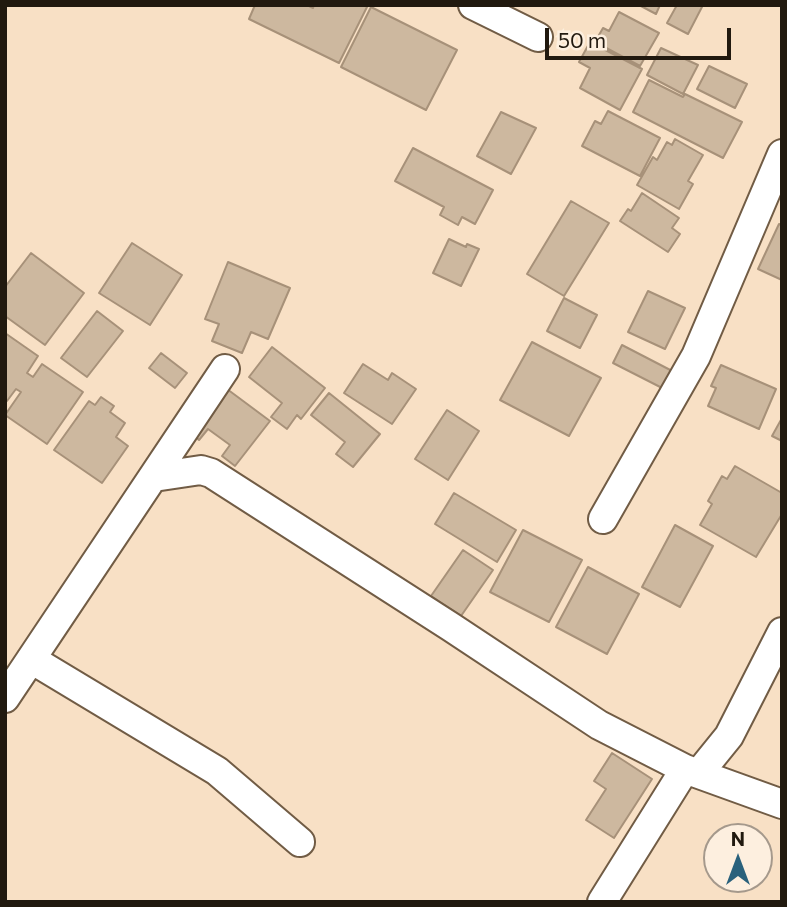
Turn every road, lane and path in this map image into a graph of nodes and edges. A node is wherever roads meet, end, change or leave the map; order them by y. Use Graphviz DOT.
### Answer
graph roads {
  1 [pos="474,5"];
  2 [pos="538,37"];
  3 [pos="782,154"];
  4 [pos="225,369"];
  5 [pos="154,477"];
  6 [pos="603,519"];
  7 [pos="782,632"];
  8 [pos="31,659"];
  9 [pos="5,698"];
  10 [pos="692,771"];
  11 [pos="782,804"];
  12 [pos="300,842"];
  13 [pos="603,902"];
  1 -- 2 [label="street"];
  3 -- 6 [label="street"];
  4 -- 5 [label="street"];
  5 -- 8 [label="street"];
  5 -- 10 [label="street"];
  7 -- 10 [label="street"];
  8 -- 9 [label="street"];
  8 -- 12 [label="street"];
  10 -- 11 [label="street"];
  10 -- 13 [label="street"];
}
